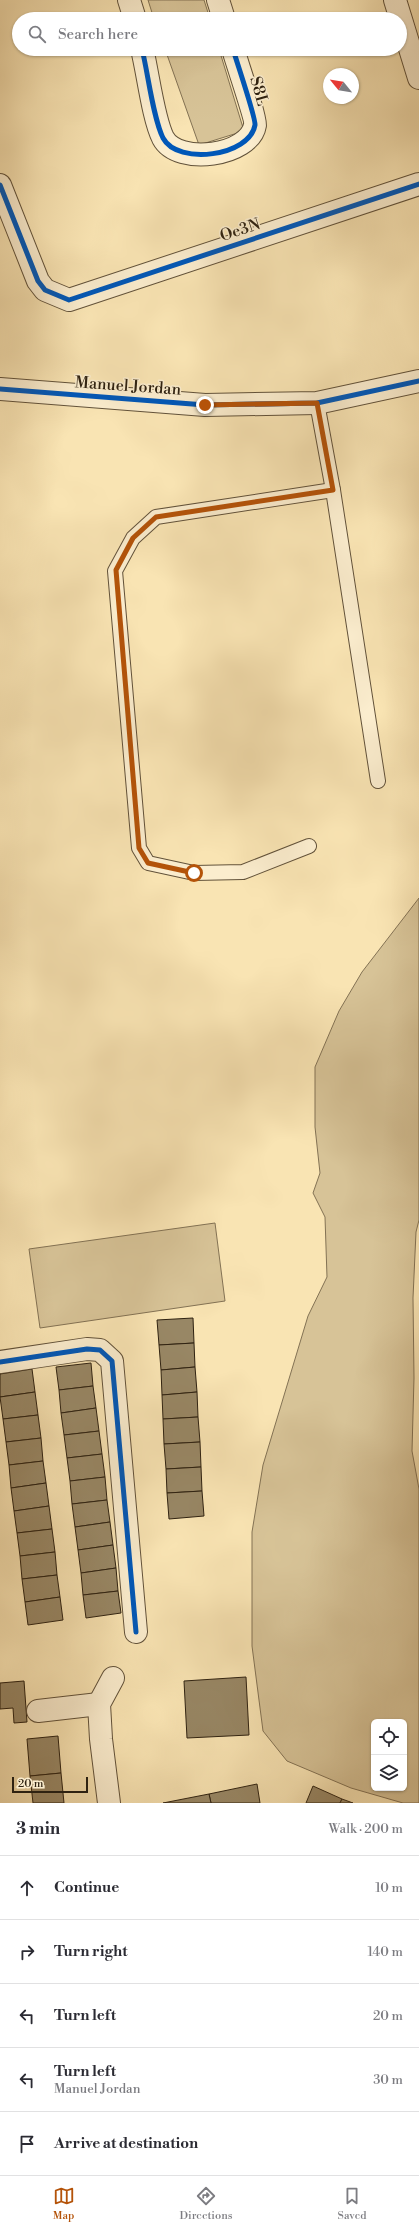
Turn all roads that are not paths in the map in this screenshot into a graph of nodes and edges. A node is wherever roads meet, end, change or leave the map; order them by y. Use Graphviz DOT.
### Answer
graph roads {
  1 [pos="129,0"];
  2 [pos="218,0"];
  3 [pos="133,12"];
  4 [pos="222,12"];
  5 [pos="407,21"];
  6 [pos="144,56"];
  7 [pos="235,56"];
  8 [pos="419,78"];
  9 [pos="419,184"];
  10 [pos="0,185"];
  11 [pos="419,381"];
  12 [pos="0,389"];
  13 [pos="317,403"];
  14 [pos="333,490"];
  15 [pos="378,781"];
  16 [pos="309,846"];
  17 [pos="0,1362"];
  18 [pos="136,1632"];
  19 [pos="114,1678"];
  20 [pos="99,1704"];
  21 [pos="38,1711"];
  22 [pos="109,1803"];
  1 -- 3 [label="street"];
  2 -- 4 [label="street"];
  5 -- 8 [label="street"];
  6 -- 7 [label="street, S8L"];
  9 -- 10 [label="street, Oe3N"];
  11 -- 13 [label="street, Manuel Jordan"];
  12 -- 13 [label="street, Manuel Jordan"];
  13 -- 14 [label="lane"];
  14 -- 15 [label="lane"];
  14 -- 16 [label="lane"];
  17 -- 18 [label="street"];
  19 -- 20 [label="street"];
  20 -- 21 [label="street"];
  20 -- 22 [label="street"];
}
